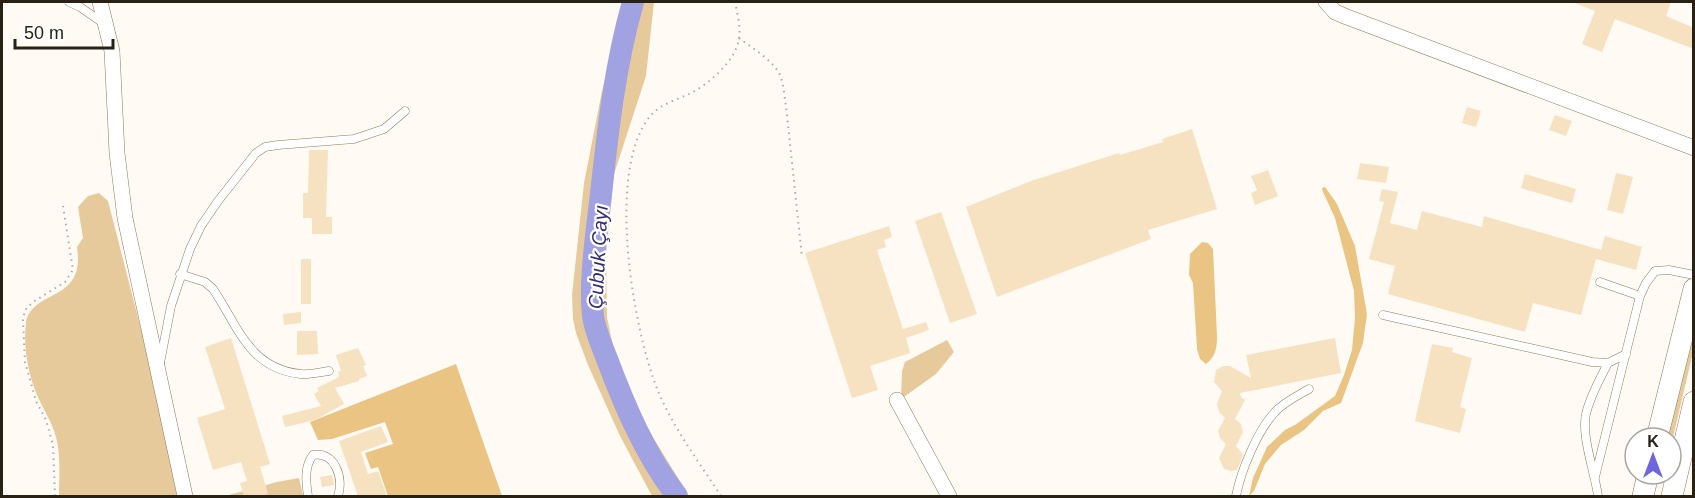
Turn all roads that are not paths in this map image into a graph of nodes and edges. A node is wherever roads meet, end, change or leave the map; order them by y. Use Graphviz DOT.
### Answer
graph roads {
  1 [pos="69,2"];
  2 [pos="100,2"];
  3 [pos="1326,2"];
  4 [pos="106,26"];
  5 [pos="405,111"];
  6 [pos="1694,148"];
  7 [pos="180,274"];
  8 [pos="1694,275"];
  9 [pos="1600,282"];
  10 [pos="1694,289"];
  11 [pos="1641,296"];
  12 [pos="1383,315"];
  13 [pos="1626,354"];
  14 [pos="1608,363"];
  15 [pos="159,368"];
  16 [pos="329,371"];
  17 [pos="1309,389"];
  18 [pos="897,400"];
  19 [pos="1694,402"];
  20 [pos="1660,426"];
  21 [pos="1595,477"];
  22 [pos="185,496"];
  23 [pos="308,496"];
  24 [pos="338,496"];
  25 [pos="949,496"];
  26 [pos="1236,496"];
  27 [pos="1598,496"];
  28 [pos="1672,496"];
  1 -- 4 [label="lane"];
  2 -- 4 [label="street"];
  3 -- 6 [label="street"];
  4 -- 15 [label="street"];
  5 -- 7 [label="lane"];
  7 -- 15 [label="lane"];
  7 -- 16 [label="lane"];
  8 -- 11 [label="lane"];
  9 -- 11 [label="lane"];
  10 -- 20 [label="main road"];
  11 -- 13 [label="lane"];
  12 -- 14 [label="lane"];
  13 -- 14 [label="lane"];
  13 -- 21 [label="lane"];
  14 -- 21 [label="lane"];
  15 -- 22 [label="street"];
  17 -- 26 [label="lane"];
  18 -- 25 [label="street"];
  19 -- 28 [label="main road"];
  21 -- 27 [label="lane"];
  23 -- 24 [label="lane"];
}
